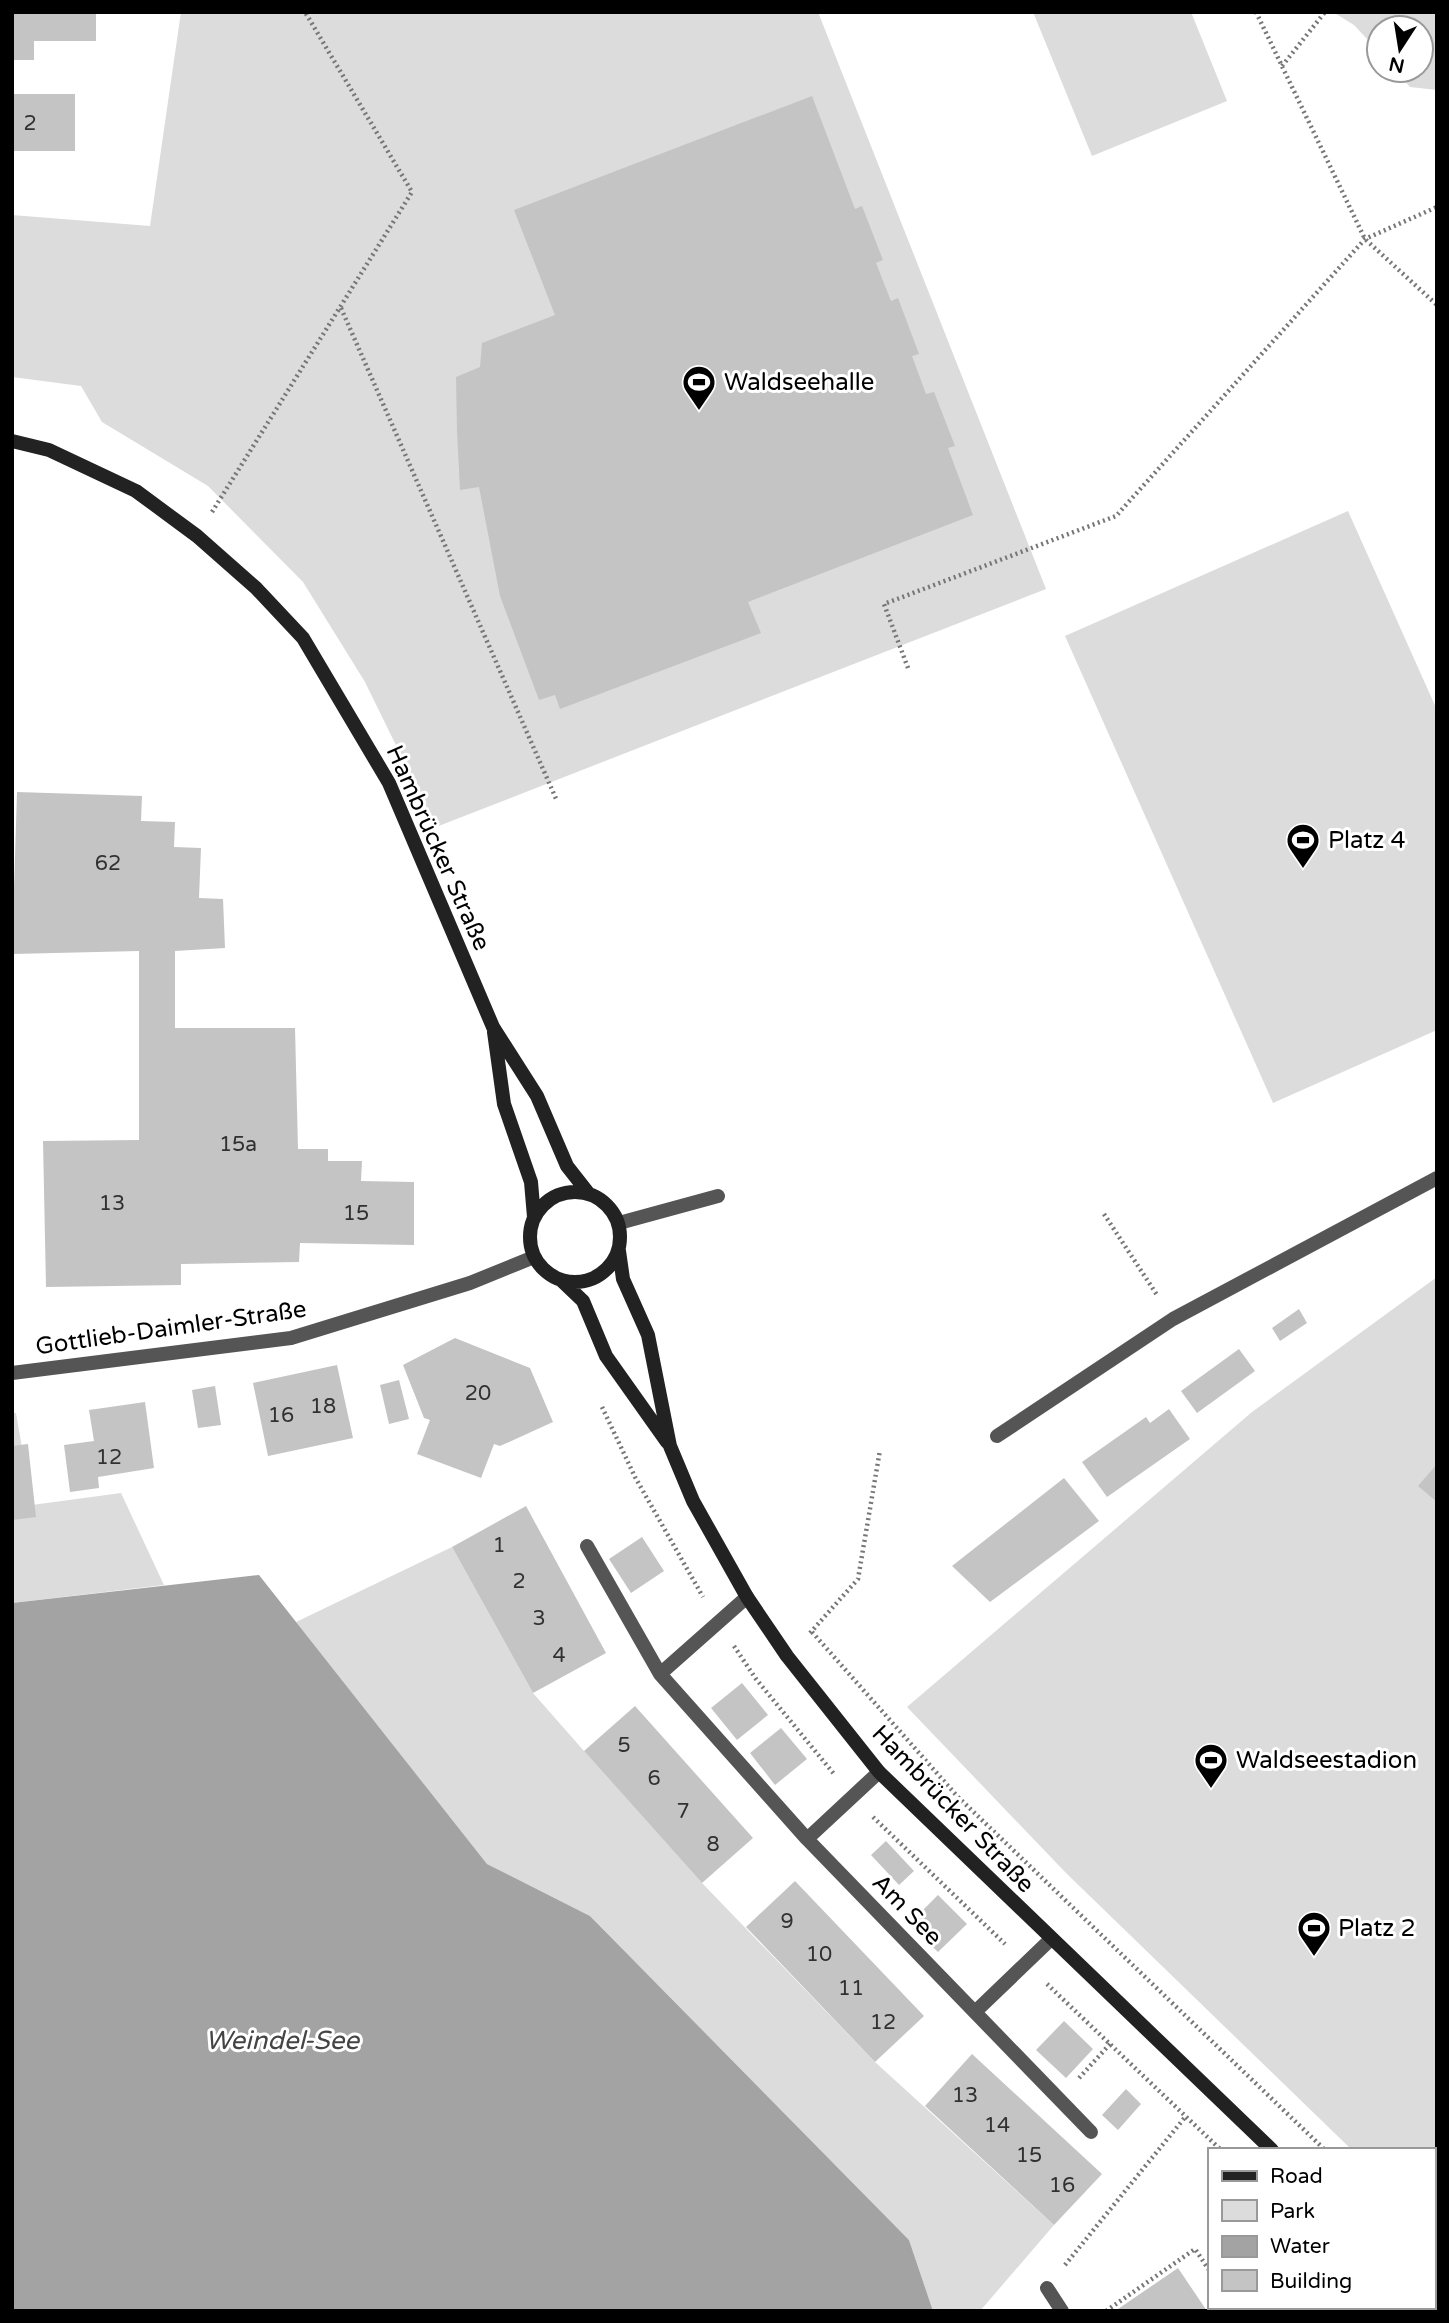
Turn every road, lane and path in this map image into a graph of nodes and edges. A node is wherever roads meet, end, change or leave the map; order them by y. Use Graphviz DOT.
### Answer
graph roads {
  1 [pos="305,12"];
  2 [pos="1256,12"];
  3 [pos="1325,12"];
  4 [pos="1282,66"];
  5 [pos="1437,207"];
  6 [pos="1365,239"];
  7 [pos="1437,305"];
  8 [pos="340,307"];
  9 [pos="12,440"];
  10 [pos="197,536"];
  11 [pos="908,668"];
  12 [pos="557,801"];
  13 [pos="493,1027"];
  14 [pos="1437,1178"];
  15 [pos="589,1194"];
  16 [pos="718,1196"];
  17 [pos="1104,1214"];
  18 [pos="534,1217"];
  19 [pos="618,1223"];
  20 [pos="618,1251"];
  21 [pos="534,1257"];
  22 [pos="561,1280"];
  23 [pos="1173,1319"];
  24 [pos="12,1373"];
  25 [pos="997,1436"];
  26 [pos="670,1446"];
  27 [pos="880,1450"];
  28 [pos="587,1546"];
  29 [pos="747,1597"];
  30 [pos="811,1632"];
  31 [pos="787,1656"];
  32 [pos="660,1674"];
  33 [pos="879,1772"];
  34 [pos="807,1839"];
  35 [pos="1050,1940"];
  36 [pos="975,2012"];
  37 [pos="1110,2044"];
  38 [pos="1059,2099"];
  39 [pos="1186,2116"];
  40 [pos="1091,2132"];
  41 [pos="1270,2148"];
  42 [pos="1323,2148"];
  43 [pos="1208,2268"];
  44 [pos="1046,2288"];
  45 [pos="1062,2311"];
  46 [pos="1106,2311"];
  1 -- 8 [label="path"];
  2 -- 4 [label="path"];
  3 -- 4 [label="path"];
  4 -- 6 [label="path"];
  5 -- 6 [label="path"];
  6 -- 7 [label="path"];
  6 -- 11 [label="path"];
  8 -- 10 [label="path"];
  8 -- 12 [label="path"];
  9 -- 10 [label="street, Hambrücker Straße"];
  10 -- 13 [label="street, Hambrücker Straße"];
  13 -- 15 [label="street, Hambrücker Straße"];
  13 -- 18 [label="street, Hambrücker Straße"];
  14 -- 23 [label="street"];
  15 -- 18 [label="street"];
  15 -- 19 [label="street, Hambrücker Straße"];
  16 -- 19 [label="street"];
  17 -- 23 [label="path"];
  18 -- 21 [label="street, Hambrücker Straße"];
  19 -- 20 [label="street, Hambrücker Straße"];
  20 -- 22 [label="street"];
  20 -- 26 [label="street, Hambrücker Straße"];
  21 -- 22 [label="street, Hambrücker Straße"];
  21 -- 24 [label="street, Gottlieb-Daimler-Straße"];
  22 -- 26 [label="street, Hambrücker Straße"];
  23 -- 25 [label="street"];
  26 -- 29 [label="street, Hambrücker Straße"];
  27 -- 30 [label="path"];
  28 -- 32 [label="street, Am See"];
  29 -- 31 [label="street, Hambrücker Straße"];
  29 -- 32 [label="street"];
  30 -- 31 [label="path"];
  30 -- 42 [label="path"];
  31 -- 33 [label="street, Hambrücker Straße"];
  32 -- 34 [label="street, Am See"];
  33 -- 34 [label="street"];
  33 -- 35 [label="street, Hambrücker Straße"];
  34 -- 36 [label="street, Am See"];
  35 -- 36 [label="street"];
  35 -- 41 [label="street, Hambrücker Straße"];
  36 -- 38 [label="street, Am See"];
  37 -- 38 [label="path"];
  38 -- 40 [label="street, Am See"];
  39 -- 44 [label="path"];
  43 -- 46 [label="path"];
  44 -- 45 [label="street"];
}
